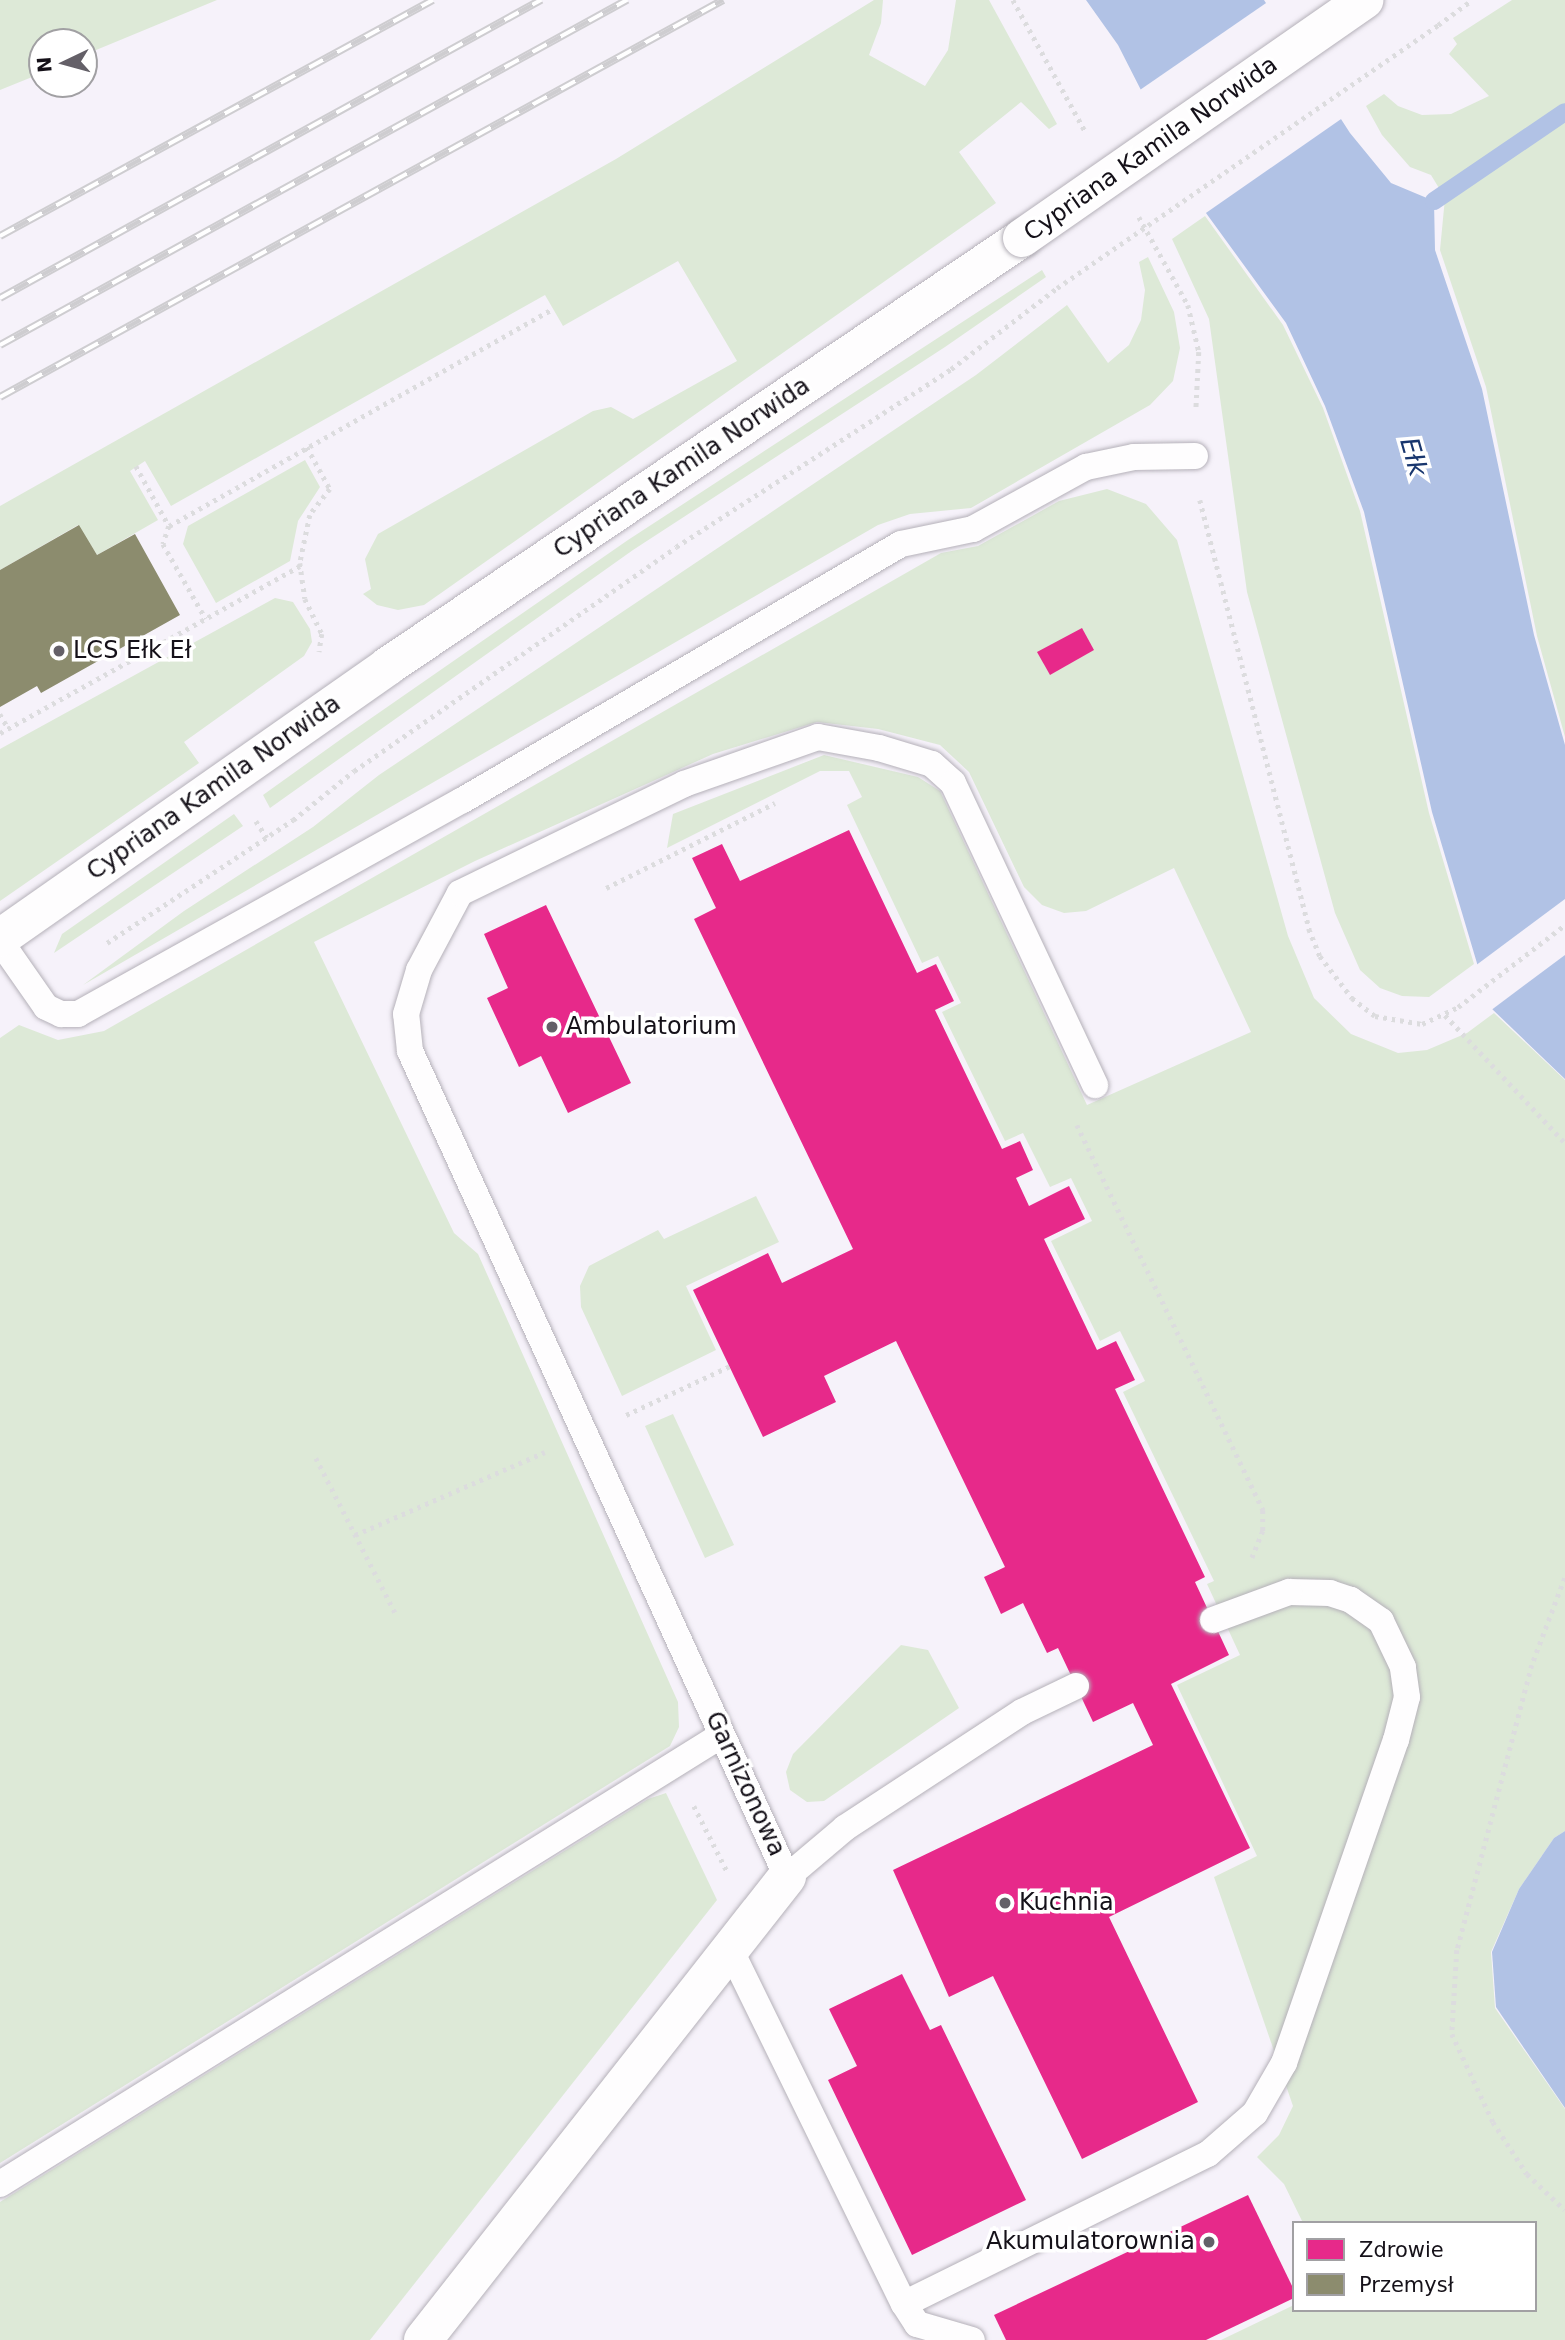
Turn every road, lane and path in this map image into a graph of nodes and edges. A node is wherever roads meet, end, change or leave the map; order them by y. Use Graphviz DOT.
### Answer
graph roads {
  1 [pos="1013,0"];
  2 [pos="1365,0"];
  3 [pos="1472,0"];
  4 [pos="1082,127"];
  5 [pos="1158,247"];
  6 [pos="551,310"];
  7 [pos="307,447"];
  8 [pos="1195,456"];
  9 [pos="136,466"];
  10 [pos="169,526"];
  11 [pos="300,566"];
  12 [pos="206,619"];
  13 [pos="316,658"];
  14 [pos="0,714"];
  15 [pos="8,728"];
  16 [pos="0,733"];
  17 [pos="228,779"];
  18 [pos="777,802"];
  19 [pos="267,838"];
  20 [pos="606,888"];
  21 [pos="1565,925"];
  22 [pos="0,939"];
  23 [pos="101,948"];
  24 [pos="1445,1015"];
  25 [pos="1095,1085"];
  26 [pos="1074,1120"];
  27 [pos="1565,1143"];
  28 [pos="316,1458"];
  29 [pos="1251,1562"];
  30 [pos="1565,1578"];
  31 [pos="397,1616"];
  32 [pos="1213,1620"];
  33 [pos="1076,1686"];
  34 [pos="722,1735"];
  35 [pos="787,1877"];
  36 [pos="730,1950"];
  37 [pos="0,2184"];
  38 [pos="1565,2210"];
  39 [pos="904,2304"];
  40 [pos="423,2340"];
  41 [pos="972,2340"];
  1 -- 4 [label="path"];
  2 -- 17 [label="street, Cypriana Kamila Norwida, bridge"];
  3 -- 19 [label="path, bridge"];
  5 -- 8 [label="path"];
  6 -- 7 [label="path"];
  7 -- 10 [label="path"];
  7 -- 11 [label="path"];
  8 -- 22 [label="lane"];
  8 -- 24 [label="path"];
  9 -- 10 [label="path"];
  10 -- 12 [label="path"];
  11 -- 12 [label="path"];
  11 -- 13 [label="path"];
  12 -- 15 [label="path"];
  14 -- 15 [label="path"];
  15 -- 16 [label="path"];
  17 -- 19 [label="path"];
  17 -- 22 [label="street, Cypriana Kamila Norwida"];
  18 -- 20 [label="path"];
  19 -- 23 [label="path"];
  21 -- 24 [label="path"];
  24 -- 27 [label="path"];
  25 -- 34 [label="lane, Garnizonowa"];
  26 -- 29 [label="path"];
  28 -- 31 [label="path"];
  30 -- 38 [label="path"];
  32 -- 39 [label="lane"];
  33 -- 35 [label="lane"];
  34 -- 35 [label="lane, Garnizonowa"];
  34 -- 37 [label="lane"];
  35 -- 36 [label="street, Garnizonowa"];
  36 -- 39 [label="lane"];
  36 -- 40 [label="street, Garnizonowa"];
  39 -- 41 [label="lane"];
}
